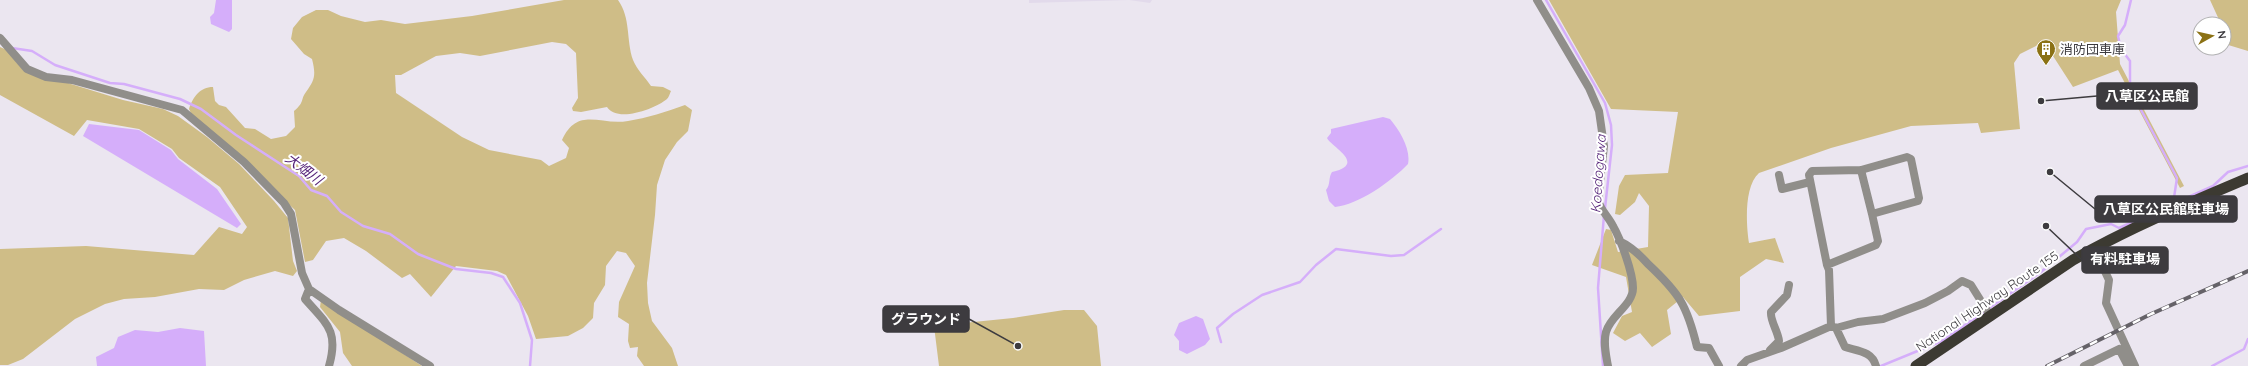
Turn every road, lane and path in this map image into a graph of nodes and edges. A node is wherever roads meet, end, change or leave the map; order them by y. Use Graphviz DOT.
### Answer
graph roads {
  1 [pos="1537,0"];
  2 [pos="0,38"];
  3 [pos="1861,170"];
  4 [pos="1779,175"];
  5 [pos="2248,178"];
  6 [pos="1810,182"];
  7 [pos="1872,214"];
  8 [pos="1619,241"];
  9 [pos="2094,248"];
  10 [pos="1827,265"];
  11 [pos="1789,285"];
  12 [pos="309,288"];
  13 [pos="1988,312"];
  14 [pos="1833,327"];
  15 [pos="1768,352"];
  16 [pos="329,366"];
  17 [pos="430,366"];
  18 [pos="1608,366"];
  19 [pos="1719,366"];
  20 [pos="1741,366"];
  21 [pos="1876,366"];
  22 [pos="1916,366"];
  23 [pos="2084,366"];
  24 [pos="2128,366"];
  25 [pos="2134,366"];
  1 -- 8 [label="street"];
  2 -- 12 [label="street"];
  3 -- 6 [label="street"];
  3 -- 7 [label="street"];
  3 -- 7 [label="street"];
  4 -- 6 [label="street"];
  5 -- 9 [label="highway, National Highway Route 155"];
  6 -- 10 [label="street"];
  7 -- 10 [label="street"];
  8 -- 18 [label="street"];
  8 -- 19 [label="street"];
  9 -- 13 [label="highway, National Highway Route 155"];
  9 -- 25 [label="street"];
  10 -- 14 [label="street"];
  11 -- 15 [label="street"];
  12 -- 16 [label="street"];
  12 -- 17 [label="street"];
  13 -- 14 [label="street"];
  13 -- 22 [label="highway, National Highway Route 155"];
  14 -- 15 [label="street"];
  14 -- 21 [label="street"];
  15 -- 20 [label="street"];
  23 -- 24 [label="street"];
}
